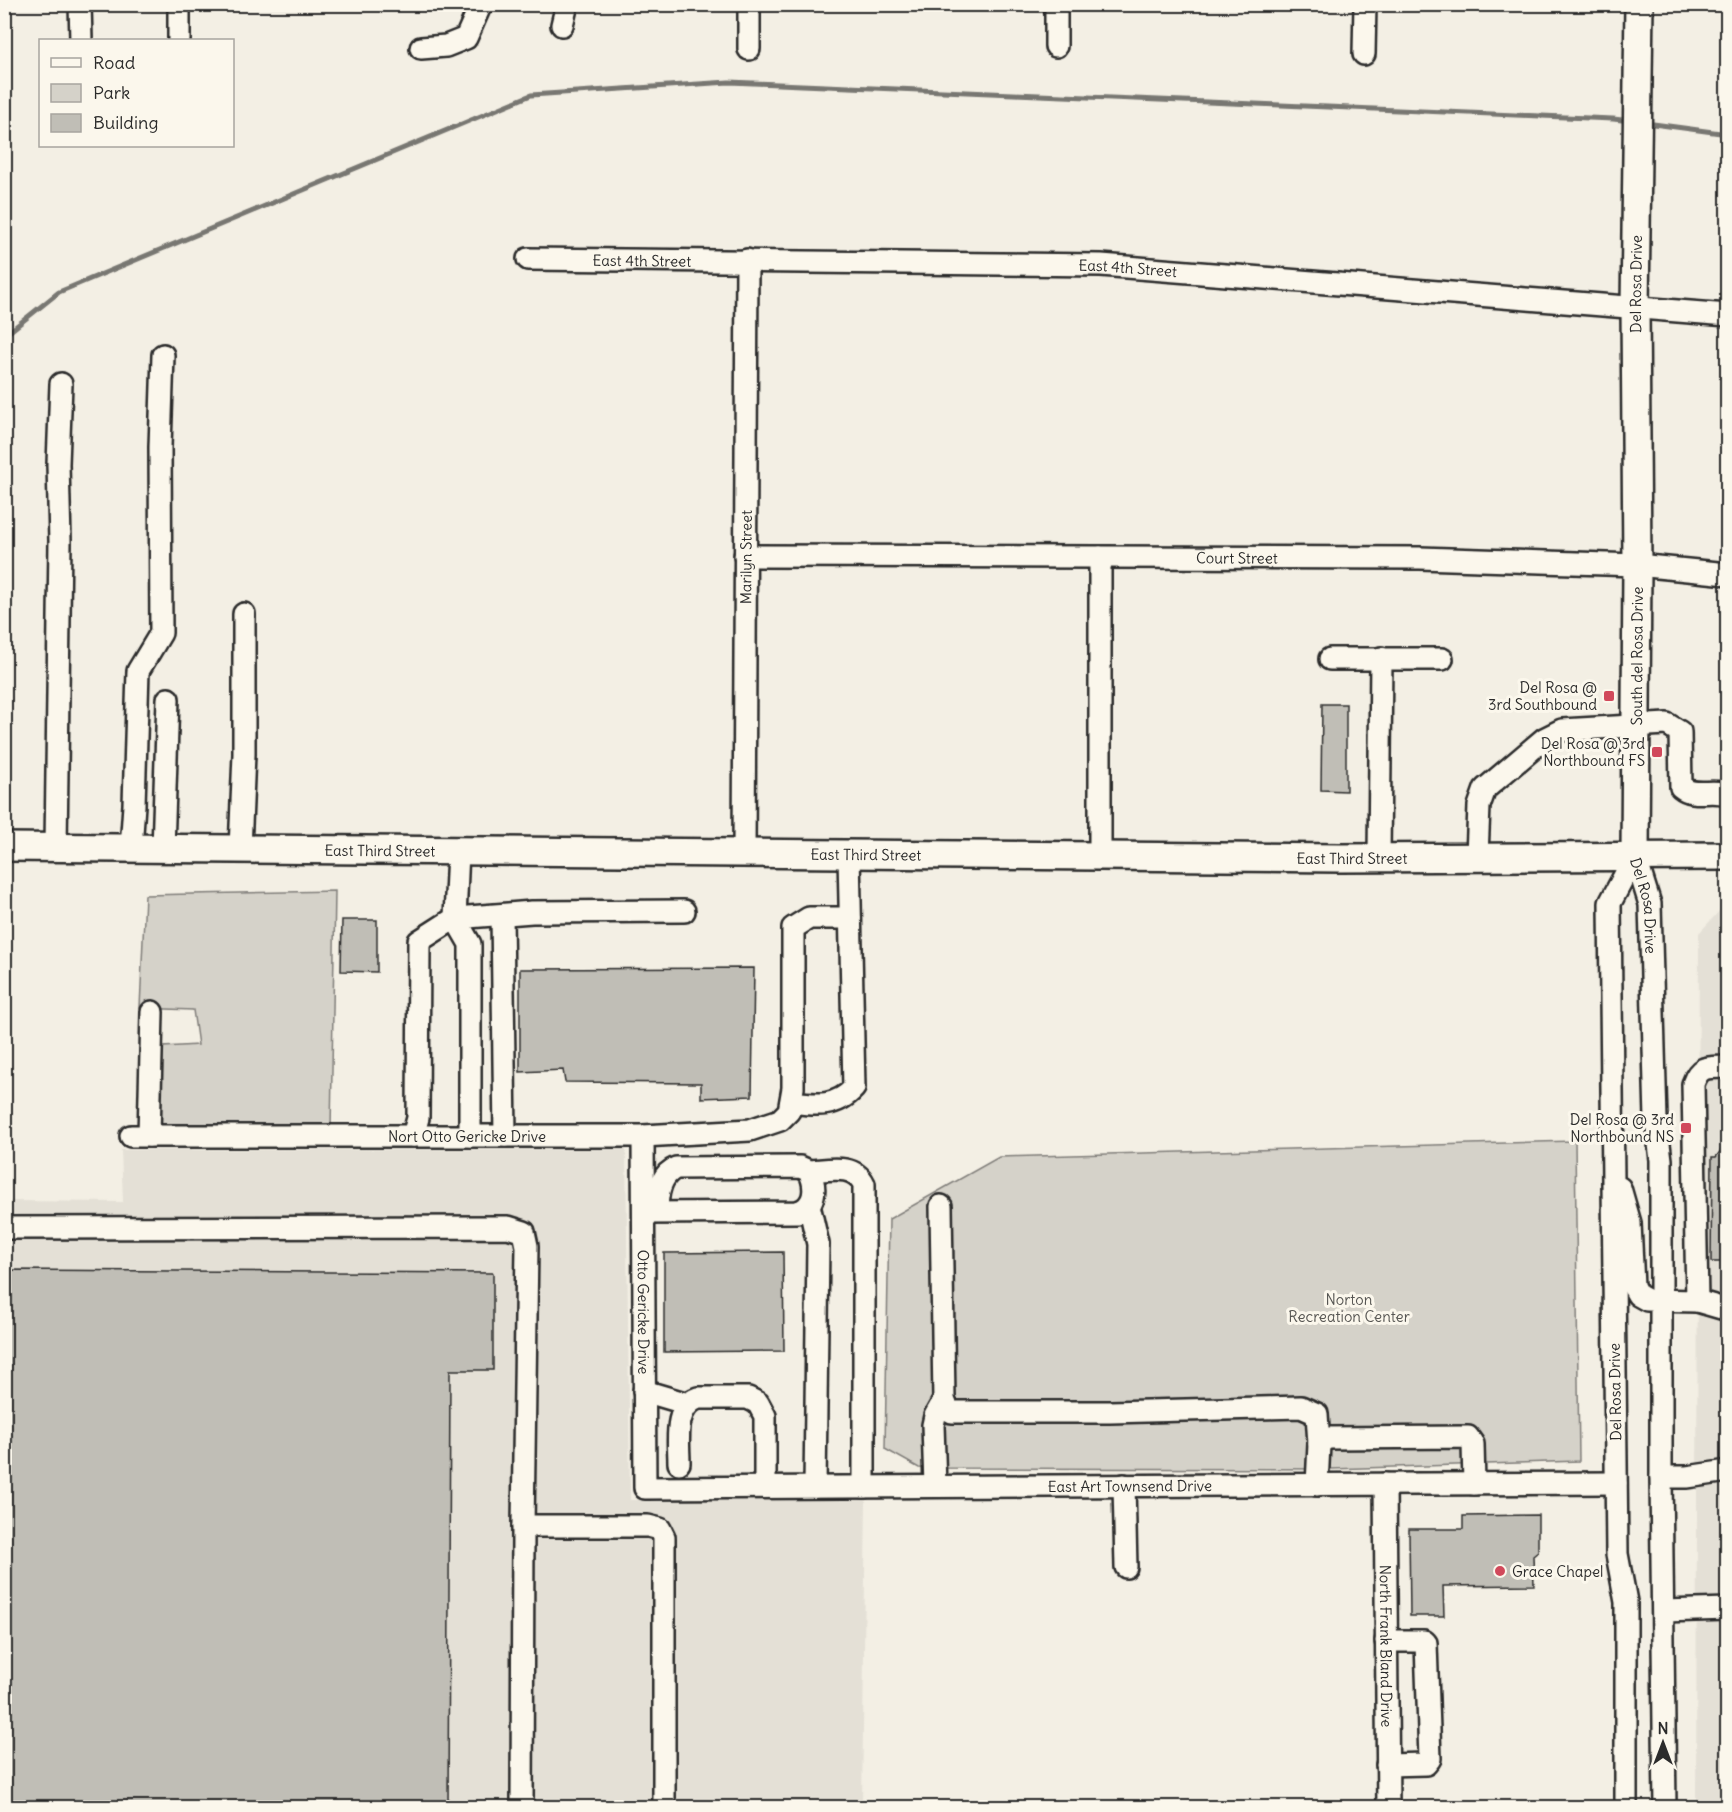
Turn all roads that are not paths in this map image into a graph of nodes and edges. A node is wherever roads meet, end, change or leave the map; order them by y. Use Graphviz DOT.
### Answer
graph roads {
  1 [pos="80,4"];
  2 [pos="179,4"];
  3 [pos="481,4"];
  4 [pos="567,4"];
  5 [pos="749,4"];
  6 [pos="1056,4"];
  7 [pos="1365,4"];
  8 [pos="1639,4"];
  9 [pos="562,25"];
  10 [pos="81,39"];
  11 [pos="179,39"];
  12 [pos="1056,46"];
  13 [pos="421,48"];
  14 [pos="749,48"];
  15 [pos="1364,54"];
  16 [pos="528,259"];
  17 [pos="747,260"];
  18 [pos="1635,307"];
  19 [pos="1728,315"];
  20 [pos="163,355"];
  21 [pos="61,384"];
  22 [pos="745,556"];
  23 [pos="1100,557"];
  24 [pos="1637,566"];
  25 [pos="1728,574"];
  26 [pos="244,614"];
  27 [pos="1381,658"];
  28 [pos="1330,659"];
  29 [pos="1442,659"];
  30 [pos="168,699"];
  31 [pos="1636,725"];
  32 [pos="1728,795"];
  33 [pos="4,847"];
  34 [pos="56,848"];
  35 [pos="131,848"];
  36 [pos="163,849"];
  37 [pos="240,849"];
  38 [pos="458,852"];
  39 [pos="744,854"];
  40 [pos="849,855"];
  41 [pos="1100,856"];
  42 [pos="1477,856"];
  43 [pos="1635,856"];
  44 [pos="1728,856"];
  45 [pos="1379,858"];
  46 [pos="684,911"];
  47 [pos="502,915"];
  48 [pos="454,918"];
  49 [pos="850,918"];
  50 [pos="152,1012"];
  51 [pos="1728,1067"];
  52 [pos="790,1102"];
  53 [pos="413,1136"];
  54 [pos="470,1136"];
  55 [pos="505,1136"];
  56 [pos="643,1136"];
  57 [pos="809,1172"];
  58 [pos="1613,1174"];
  59 [pos="809,1205"];
  60 [pos="941,1206"];
  61 [pos="650,1212"];
  62 [pos="4,1228"];
  63 [pos="1662,1301"];
  64 [pos="1697,1301"];
  65 [pos="1728,1310"];
  66 [pos="645,1391"];
  67 [pos="944,1400"];
  68 [pos="688,1404"];
  69 [pos="1319,1444"];
  70 [pos="679,1463"];
  71 [pos="1728,1472"];
  72 [pos="1661,1478"];
  73 [pos="1385,1484"];
  74 [pos="1474,1484"];
  75 [pos="1616,1484"];
  76 [pos="1124,1485"];
  77 [pos="1317,1485"];
  78 [pos="935,1486"];
  79 [pos="765,1487"];
  80 [pos="815,1487"];
  81 [pos="864,1487"];
  82 [pos="645,1488"];
  83 [pos="523,1526"];
  84 [pos="1126,1567"];
  85 [pos="1728,1609"];
  86 [pos="1664,1611"];
  87 [pos="1386,1641"];
  88 [pos="1388,1765"];
  89 [pos="522,1808"];
  90 [pos="664,1808"];
  91 [pos="1388,1808"];
  92 [pos="1626,1808"];
  93 [pos="1665,1808"];
  1 -- 10 [label="street"];
  2 -- 11 [label="street"];
  3 -- 13 [label="street"];
  4 -- 9 [label="street"];
  5 -- 14 [label="street"];
  6 -- 12 [label="street"];
  7 -- 15 [label="street"];
  8 -- 18 [label="main road, Del Rosa Drive"];
  16 -- 17 [label="street, East 4th Street"];
  17 -- 18 [label="street, East 4th Street"];
  17 -- 22 [label="street, Marilyn Street"];
  18 -- 19 [label="street, East 4th Street"];
  18 -- 24 [label="main road, Del Rosa Drive"];
  20 -- 35 [label="street"];
  21 -- 34 [label="street"];
  22 -- 23 [label="street, Court Street"];
  22 -- 39 [label="street, Marilyn Street"];
  23 -- 24 [label="street, Court Street"];
  23 -- 41 [label="street"];
  24 -- 25 [label="street, Court Street"];
  24 -- 31 [label="main road, South del Rosa Drive"];
  26 -- 37 [label="street"];
  27 -- 28 [label="street"];
  27 -- 29 [label="street"];
  27 -- 45 [label="street"];
  30 -- 36 [label="street"];
  31 -- 32 [label="street"];
  31 -- 42 [label="street"];
  31 -- 43 [label="main road, South del Rosa Drive"];
  33 -- 34 [label="main road, East Third Street"];
  34 -- 35 [label="main road, East Third Street"];
  35 -- 36 [label="main road, East Third Street"];
  36 -- 37 [label="main road, East Third Street"];
  37 -- 38 [label="main road, East Third Street"];
  38 -- 39 [label="main road, East Third Street"];
  38 -- 48 [label="street"];
  39 -- 40 [label="main road, East Third Street"];
  40 -- 41 [label="main road, East Third Street"];
  40 -- 49 [label="street"];
  41 -- 45 [label="main road, East Third Street"];
  42 -- 43 [label="main road, East Third Street"];
  42 -- 45 [label="main road, East Third Street"];
  43 -- 44 [label="main road, East Third Street"];
  43 -- 58 [label="street, Del Rosa Drive"];
  43 -- 63 [label="street, Del Rosa Drive"];
  46 -- 47 [label="street"];
  47 -- 48 [label="street"];
  47 -- 55 [label="street"];
  48 -- 53 [label="street"];
  48 -- 54 [label="street"];
  49 -- 52 [label="street"];
  49 -- 52 [label="street"];
  50 -- 53 [label="street, Nort Otto Gericke Drive"];
  51 -- 64 [label="street"];
  52 -- 56 [label="street, Nort Otto Gericke Drive"];
  53 -- 54 [label="street, Nort Otto Gericke Drive"];
  54 -- 55 [label="street, Nort Otto Gericke Drive"];
  55 -- 56 [label="street, Nort Otto Gericke Drive"];
  56 -- 61 [label="street, Otto Gericke Drive"];
  57 -- 59 [label="street"];
  57 -- 61 [label="street"];
  57 -- 81 [label="street"];
  58 -- 63 [label="street"];
  58 -- 75 [label="street, Del Rosa Drive"];
  59 -- 61 [label="street"];
  59 -- 80 [label="street"];
  60 -- 67 [label="street"];
  61 -- 66 [label="street, Otto Gericke Drive"];
  62 -- 83 [label="street"];
  63 -- 64 [label="street"];
  63 -- 72 [label="street, Del Rosa Drive"];
  64 -- 65 [label="street"];
  66 -- 68 [label="street"];
  66 -- 82 [label="street, Otto Gericke Drive"];
  67 -- 69 [label="street"];
  67 -- 78 [label="street"];
  68 -- 70 [label="street"];
  68 -- 79 [label="street"];
  69 -- 74 [label="street"];
  69 -- 77 [label="street"];
  71 -- 72 [label="street"];
  72 -- 86 [label="street, Del Rosa Drive"];
  73 -- 74 [label="street, East Art Townsend Drive"];
  73 -- 77 [label="street, East Art Townsend Drive"];
  73 -- 87 [label="street, North Frank Bland Drive"];
  74 -- 75 [label="street, East Art Townsend Drive"];
  75 -- 92 [label="street, Del Rosa Drive"];
  76 -- 77 [label="street, East Art Townsend Drive"];
  76 -- 78 [label="street, East Art Townsend Drive"];
  76 -- 84 [label="street"];
  78 -- 81 [label="street, East Art Townsend Drive"];
  79 -- 80 [label="street, East Art Townsend Drive"];
  79 -- 82 [label="street, East Art Townsend Drive"];
  80 -- 81 [label="street, East Art Townsend Drive"];
  83 -- 89 [label="street"];
  83 -- 90 [label="street"];
  85 -- 86 [label="street"];
  86 -- 93 [label="street, Del Rosa Drive"];
  87 -- 88 [label="street, North Frank Bland Drive"];
  87 -- 88 [label="street"];
  88 -- 91 [label="street, North Frank Bland Drive"];
}
